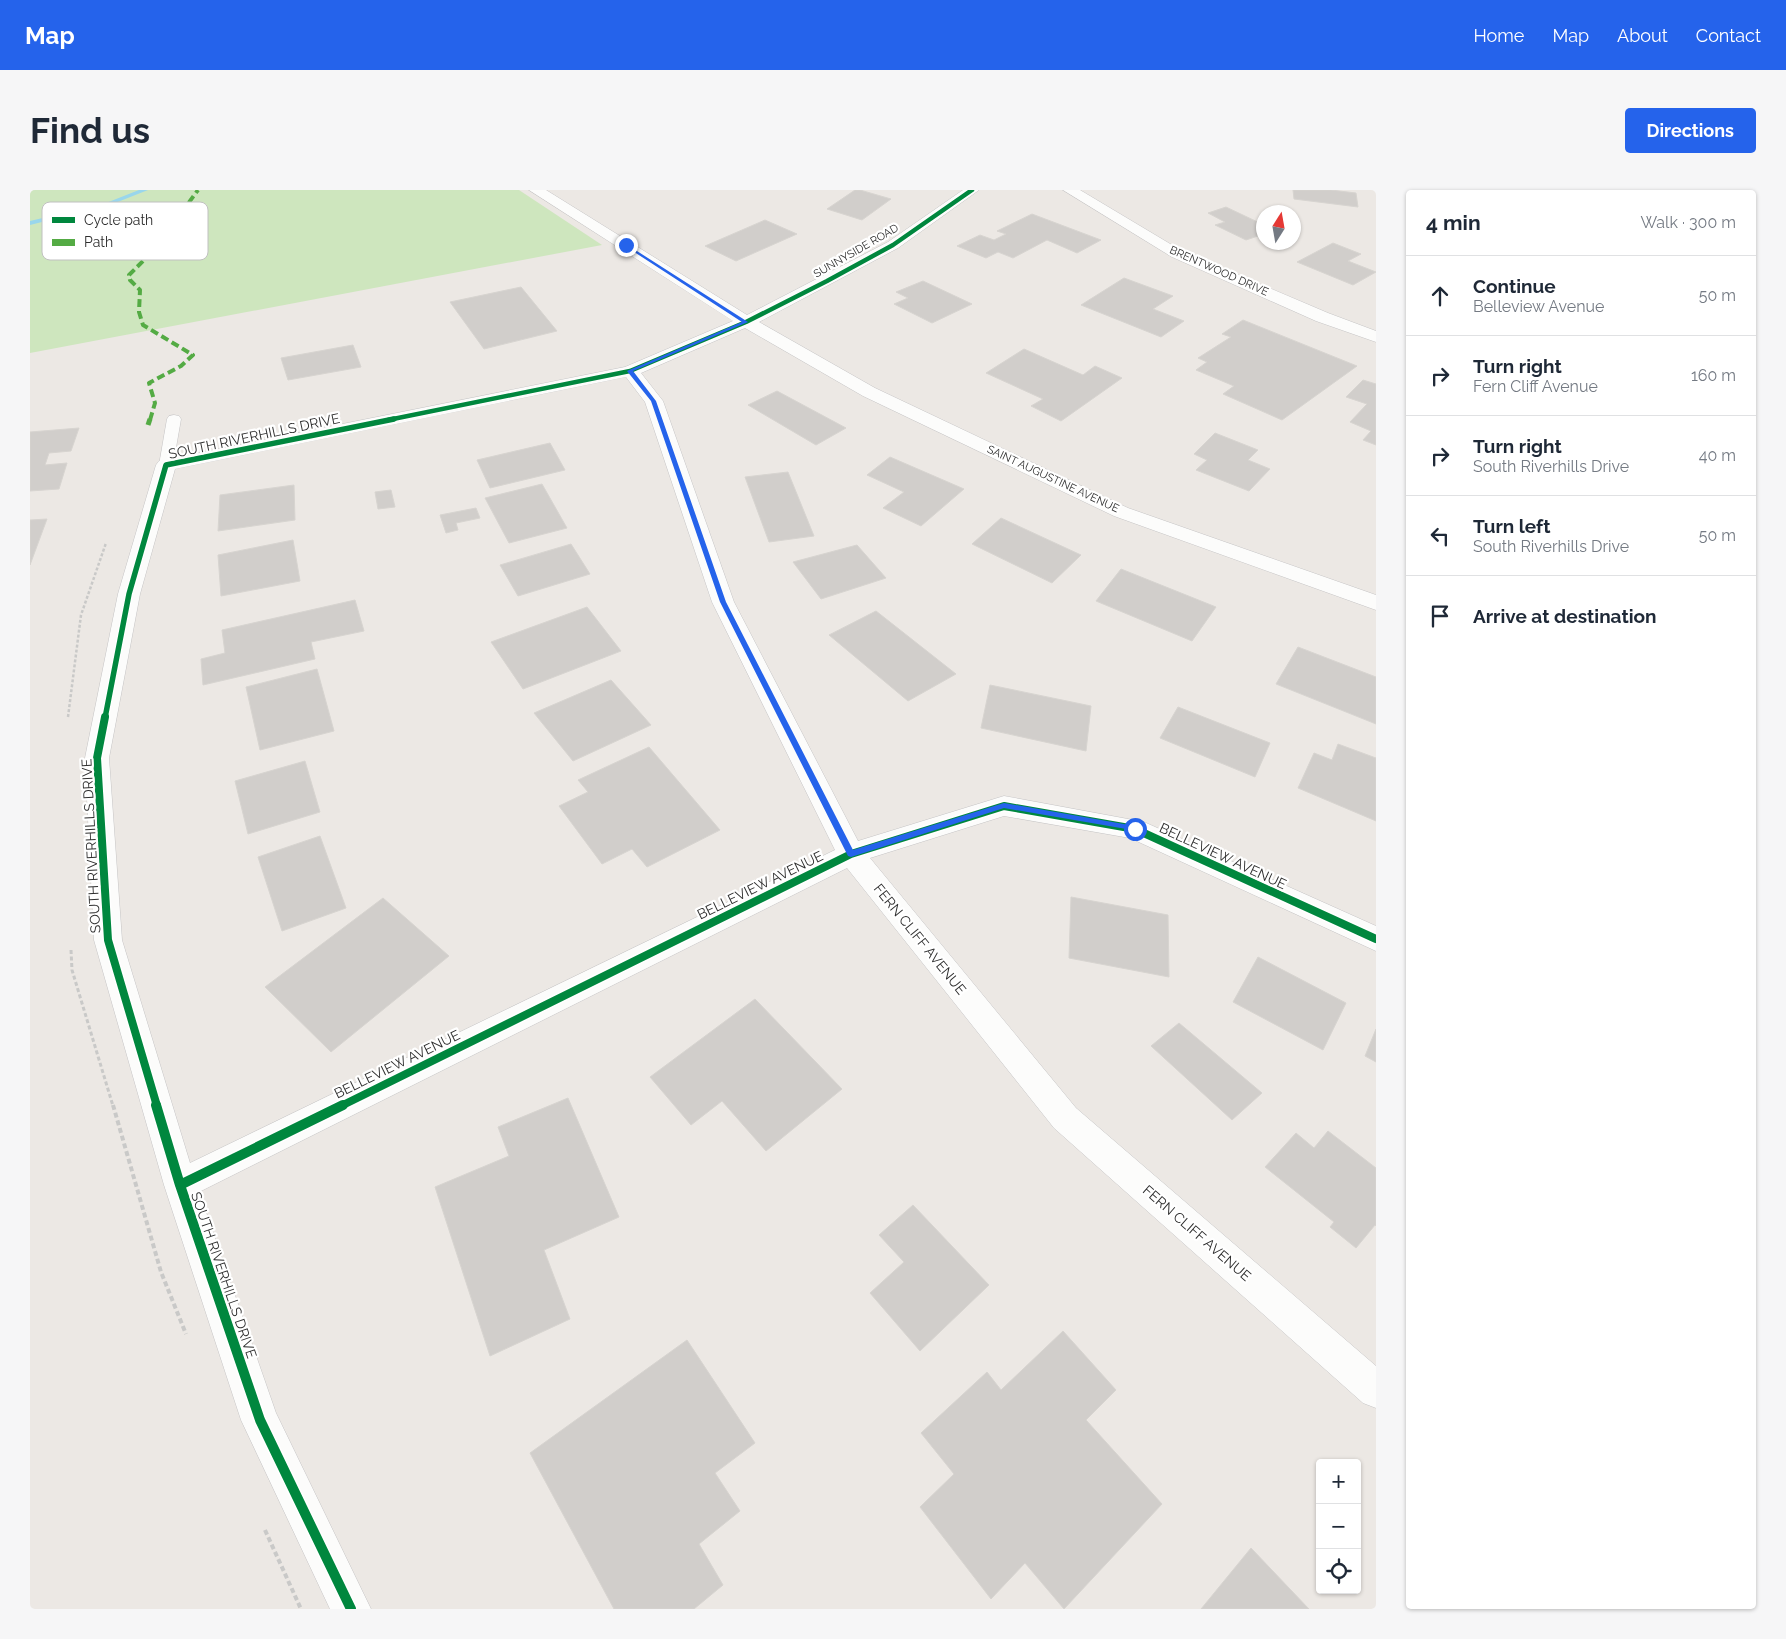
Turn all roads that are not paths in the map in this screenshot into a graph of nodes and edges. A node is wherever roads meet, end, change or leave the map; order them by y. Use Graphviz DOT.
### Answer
graph roads {
  1 [pos="536,190"];
  2 [pos="972,190"];
  3 [pos="1070,190"];
  4 [pos="746,322"];
  5 [pos="1376,337"];
  6 [pos="630,371"];
  7 [pos="174,419"];
  8 [pos="166,465"];
  9 [pos="1376,603"];
  10 [pos="851,854"];
  11 [pos="1376,939"];
  12 [pos="180,1185"];
  13 [pos="1376,1390"];
  14 [pos="351,1609"];
  1 -- 4 [label="street"];
  2 -- 4 [label="street, SUNNYSIDE ROAD"];
  3 -- 5 [label="street, BRENTWOOD DRIVE"];
  4 -- 6 [label="street, SOUTH RIVERHILLS DRIVE"];
  4 -- 9 [label="street, SAINT AUGUSTINE AVENUE"];
  6 -- 8 [label="street, SOUTH RIVERHILLS DRIVE"];
  6 -- 10 [label="street, FERN CLIFF AVENUE"];
  7 -- 8 [label="lane"];
  8 -- 12 [label="street, SOUTH RIVERHILLS DRIVE"];
  10 -- 11 [label="street, BELLEVIEW AVENUE"];
  10 -- 12 [label="street, BELLEVIEW AVENUE"];
  10 -- 13 [label="street, FERN CLIFF AVENUE"];
  12 -- 14 [label="street, SOUTH RIVERHILLS DRIVE"];
}
